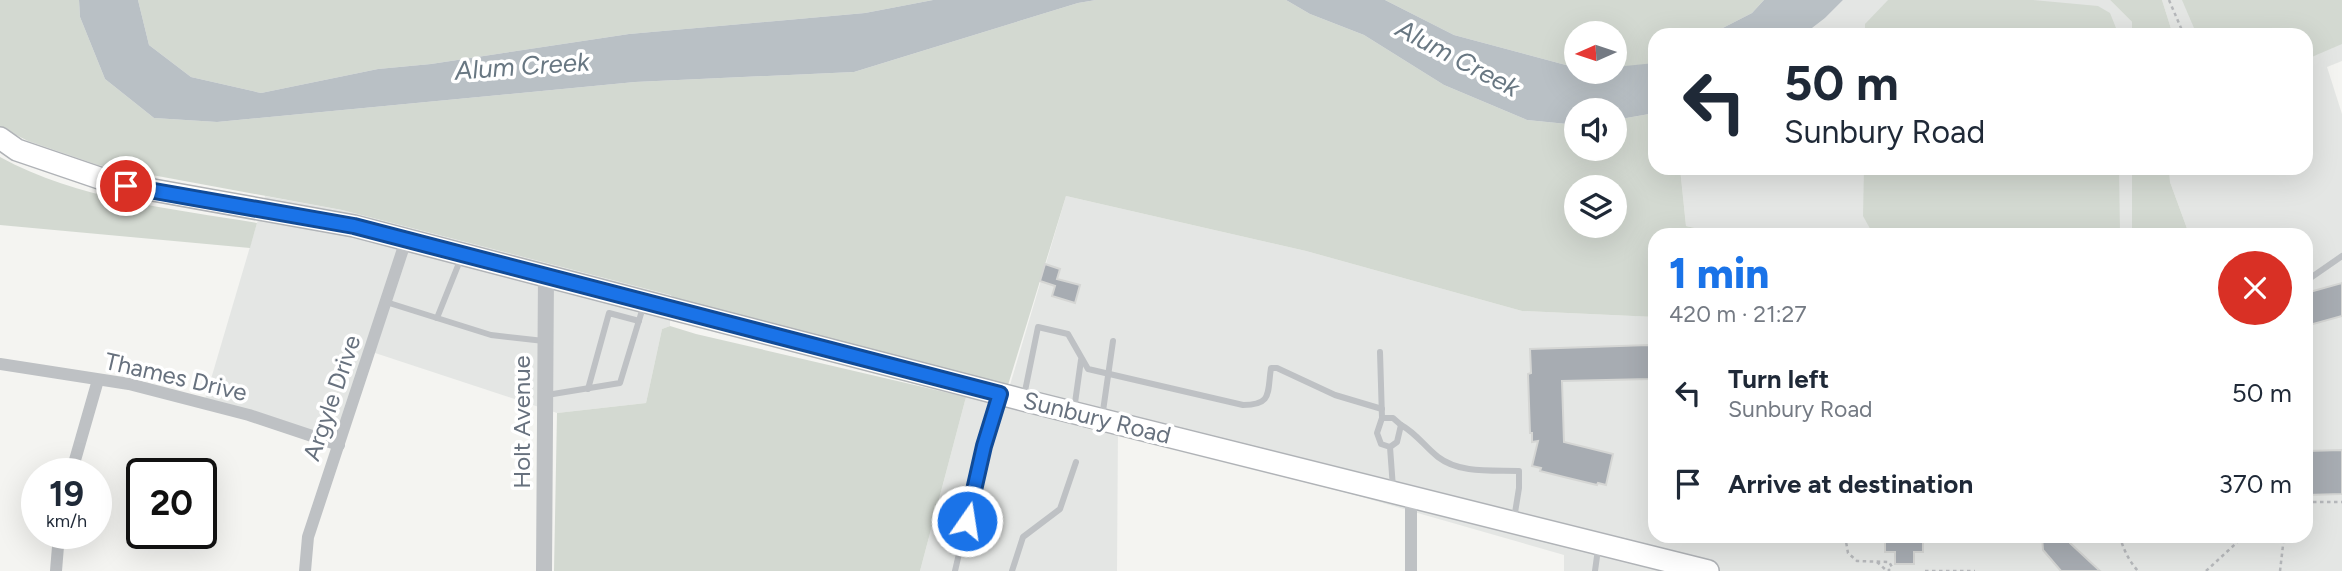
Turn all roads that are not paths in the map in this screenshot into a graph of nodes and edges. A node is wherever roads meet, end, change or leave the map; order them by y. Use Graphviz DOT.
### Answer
graph roads {
  1 [pos="0,138"];
  2 [pos="406,240"];
  3 [pos="462,254"];
  4 [pos="2342,256"];
  5 [pos="546,274"];
  6 [pos="2313,276"];
  7 [pos="386,302"];
  8 [pos="642,312"];
  9 [pos="437,318"];
  10 [pos="545,341"];
  11 [pos="1113,341"];
  12 [pos="1380,352"];
  13 [pos="1081,360"];
  14 [pos="0,364"];
  15 [pos="1109,374"];
  16 [pos="98,380"];
  17 [pos="588,389"];
  18 [pos="1000,394"];
  19 [pos="545,396"];
  20 [pos="1023,400"];
  21 [pos="1382,409"];
  22 [pos="1073,412"];
  23 [pos="1382,418"];
  24 [pos="1102,419"];
  25 [pos="1401,425"];
  26 [pos="339,445"];
  27 [pos="1390,447"];
  28 [pos="76,458"];
  29 [pos="1076,462"];
  30 [pos="1402,496"];
  31 [pos="1513,524"];
  32 [pos="1599,544"];
  33 [pos="58,549"];
  34 [pos="56,571"];
  35 [pos="305,571"];
  36 [pos="544,571"];
  37 [pos="955,571"];
  38 [pos="1012,571"];
  39 [pos="1411,571"];
  40 [pos="1595,571"];
  41 [pos="1708,571"];
  1 -- 2 [label="main road, Sunbury Road"];
  2 -- 3 [label="main road, Sunbury Road"];
  2 -- 7 [label="street, Argyle Drive"];
  3 -- 5 [label="main road, Sunbury Road"];
  3 -- 9 [label="lane"];
  4 -- 6 [label="lane"];
  5 -- 8 [label="main road, Sunbury Road"];
  5 -- 10 [label="street, Holt Avenue"];
  7 -- 9 [label="lane"];
  7 -- 26 [label="street, Argyle Drive"];
  8 -- 17 [label="lane"];
  8 -- 17 [label="lane"];
  8 -- 18 [label="main road, Sunbury Road"];
  9 -- 10 [label="lane"];
  10 -- 19 [label="street, Holt Avenue"];
  11 -- 15 [label="lane"];
  12 -- 21 [label="lane"];
  13 -- 15 [label="lane"];
  13 -- 20 [label="lane"];
  13 -- 22 [label="lane"];
  14 -- 16 [label="street, Thames Drive"];
  15 -- 21 [label="lane"];
  15 -- 24 [label="lane"];
  16 -- 26 [label="street, Thames Drive"];
  16 -- 28 [label="street"];
  17 -- 19 [label="lane"];
  18 -- 20 [label="main road, Sunbury Road"];
  18 -- 37 [label="lane"];
  19 -- 36 [label="street, Holt Avenue"];
  20 -- 22 [label="main road, Sunbury Road"];
  21 -- 23 [label="lane"];
  22 -- 24 [label="main road, Sunbury Road"];
  23 -- 25 [label="lane"];
  23 -- 27 [label="lane"];
  24 -- 30 [label="main road, Sunbury Road"];
  25 -- 27 [label="lane"];
  25 -- 31 [label="lane"];
  26 -- 35 [label="street, Argyle Drive"];
  27 -- 30 [label="lane"];
  29 -- 38 [label="lane"];
  30 -- 31 [label="main road, Sunbury Road"];
  30 -- 39 [label="street"];
  31 -- 32 [label="main road, Sunbury Road"];
  32 -- 40 [label="lane"];
  32 -- 41 [label="main road, Sunbury Road"];
  33 -- 34 [label="street"];
}
